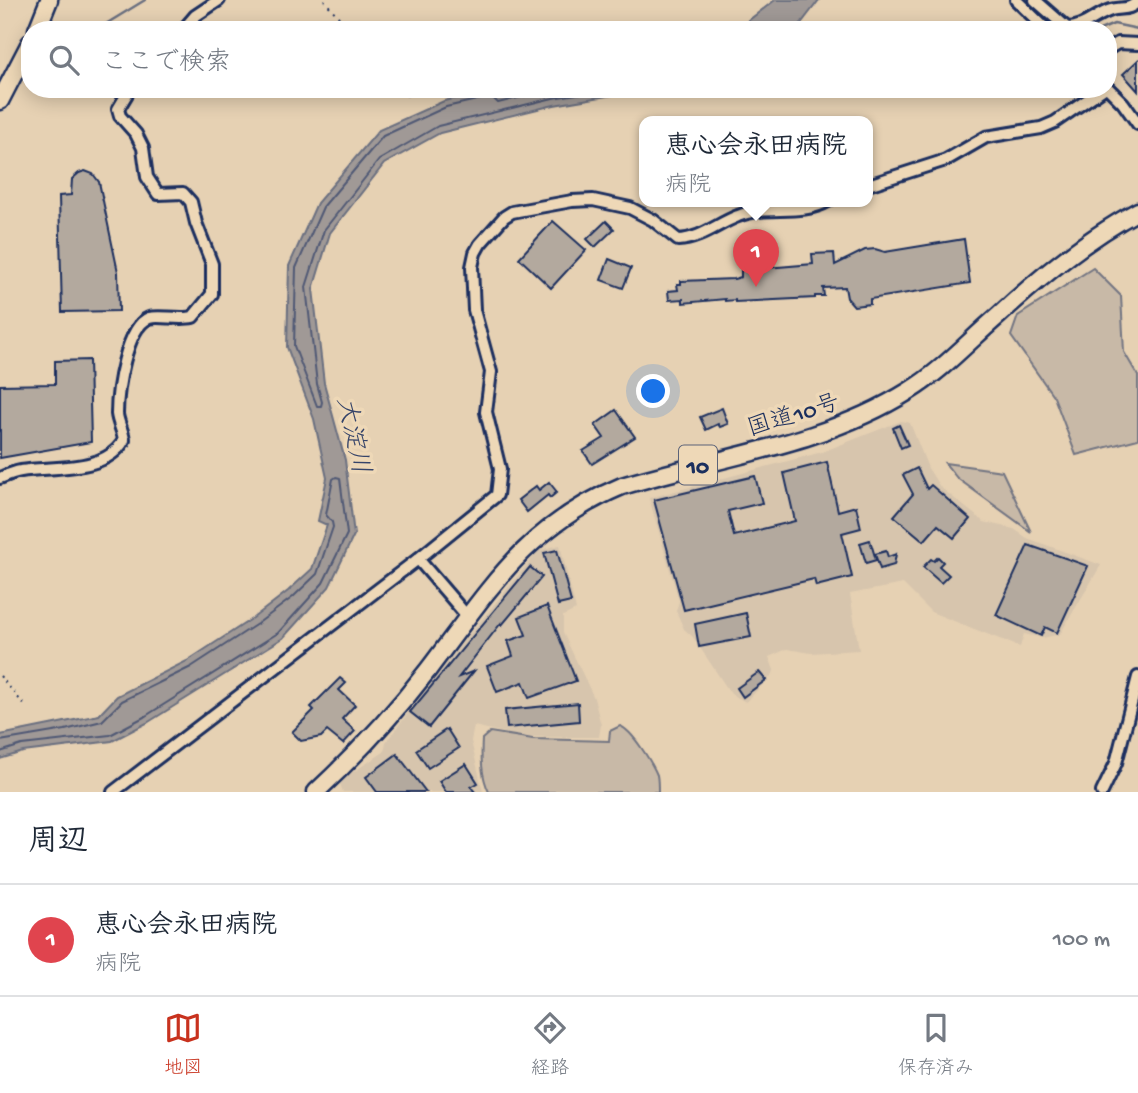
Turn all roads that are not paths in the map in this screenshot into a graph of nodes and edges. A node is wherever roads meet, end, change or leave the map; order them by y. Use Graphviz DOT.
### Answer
graph roads {
  1 [pos="49,0"];
  2 [pos="219,0"];
  3 [pos="1016,0"];
  4 [pos="1035,0"];
  5 [pos="1138,1"];
  6 [pos="41,21"];
  7 [pos="191,21"];
  8 [pos="1038,21"];
  9 [pos="1059,21"];
  10 [pos="1088,21"];
  11 [pos="1117,44"];
  12 [pos="1138,44"];
  13 [pos="21,60"];
  14 [pos="125,98"];
  15 [pos="1092,98"];
  16 [pos="1117,98"];
  17 [pos="0,101"];
  18 [pos="1138,124"];
  19 [pos="873,184"];
  20 [pos="816,207"];
  21 [pos="1138,211"];
  22 [pos="0,478"];
  23 [pos="418,559"];
  24 [pos="467,616"];
  25 [pos="1138,677"];
  26 [pos="113,792"];
  27 [pos="316,792"];
  28 [pos="1102,792"];
  1 -- 6 [label="highway"];
  2 -- 7 [label="street"];
  3 -- 8 [label="street"];
  4 -- 9 [label="street"];
  5 -- 10 [label="street"];
  11 -- 12 [label="street"];
  13 -- 17 [label="highway"];
  14 -- 22 [label="street"];
  15 -- 19 [label="street"];
  16 -- 18 [label="street"];
  20 -- 23 [label="street"];
  21 -- 24 [label="highway, 国道10号 / 10"];
  23 -- 24 [label="street"];
  23 -- 26 [label="street"];
  24 -- 27 [label="highway, 国道10号 / 10"];
  25 -- 28 [label="street"];
}
